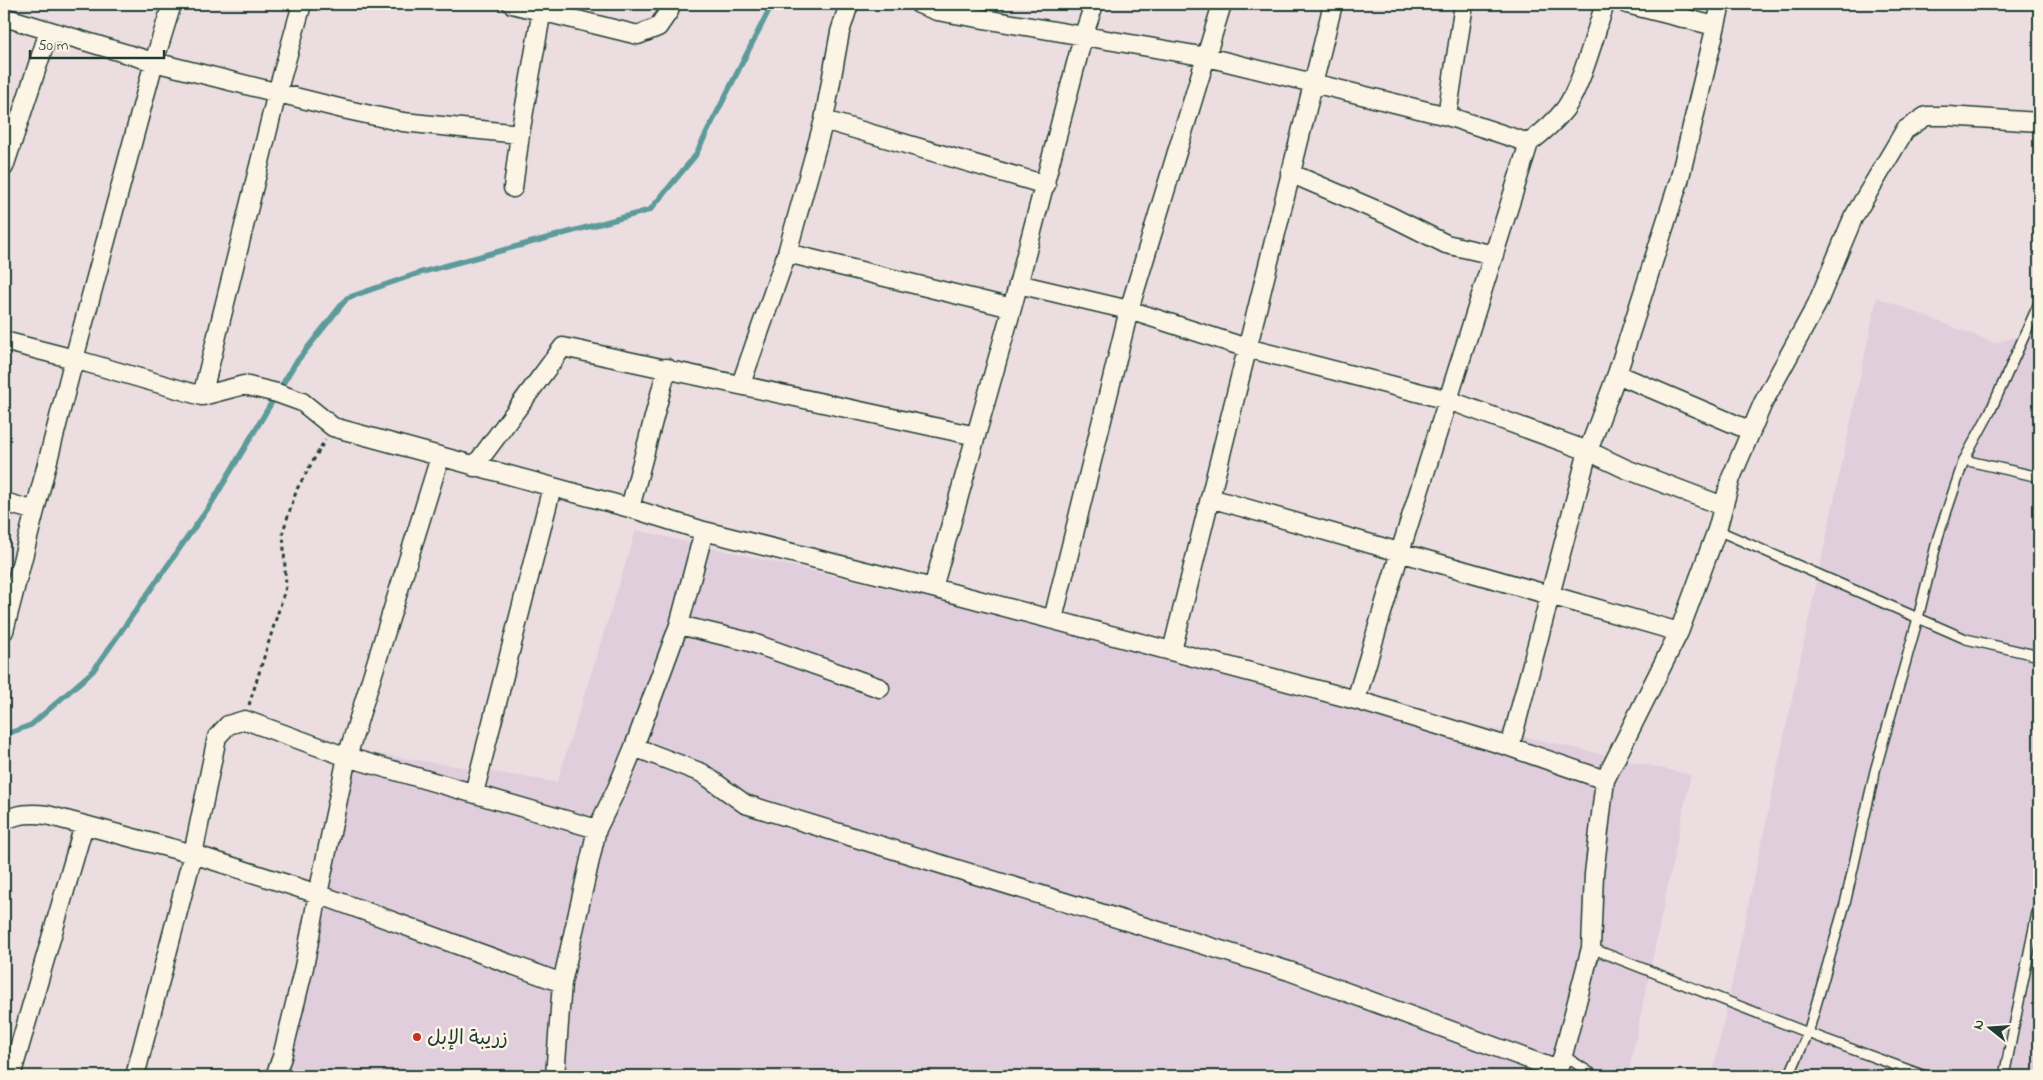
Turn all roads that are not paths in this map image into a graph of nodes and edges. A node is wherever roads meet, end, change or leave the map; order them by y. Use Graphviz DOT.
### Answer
graph roads {
  1 [pos="172,4"];
  2 [pos="302,4"];
  3 [pos="512,4"];
  4 [pos="670,4"];
  5 [pos="848,4"];
  6 [pos="919,4"];
  7 [pos="1094,4"];
  8 [pos="1222,4"];
  9 [pos="1333,4"];
  10 [pos="1464,4"];
  11 [pos="1605,4"];
  12 [pos="1627,4"];
  13 [pos="1721,4"];
  14 [pos="542,7"];
  15 [pos="4,17"];
  16 [pos="1715,26"];
  17 [pos="49,31"];
  18 [pos="1084,37"];
  19 [pos="1207,57"];
  20 [pos="154,62"];
  21 [pos="1313,82"];
  22 [pos="276,93"];
  23 [pos="1447,116"];
  24 [pos="824,120"];
  25 [pos="2039,122"];
  26 [pos="520,134"];
  27 [pos="1529,143"];
  28 [pos="4,167"];
  29 [pos="1290,174"];
  30 [pos="1046,185"];
  31 [pos="512,188"];
  32 [pos="787,253"];
  33 [pos="1494,255"];
  34 [pos="1018,284"];
  35 [pos="2039,303"];
  36 [pos="1012,308"];
  37 [pos="1129,310"];
  38 [pos="4,342"];
  39 [pos="1247,348"];
  40 [pos="74,359"];
  41 [pos="667,368"];
  42 [pos="1617,374"];
  43 [pos="741,384"];
  44 [pos="202,396"];
  45 [pos="1448,400"];
  46 [pos="1751,431"];
  47 [pos="976,436"];
  48 [pos="1588,451"];
  49 [pos="440,458"];
  50 [pos="1964,460"];
  51 [pos="474,467"];
  52 [pos="2039,477"];
  53 [pos="552,487"];
  54 [pos="1210,498"];
  55 [pos="4,502"];
  56 [pos="1723,506"];
  57 [pos="630,508"];
  58 [pos="35,511"];
  59 [pos="1717,530"];
  60 [pos="704,531"];
  61 [pos="1400,552"];
  62 [pos="933,588"];
  63 [pos="1549,594"];
  64 [pos="1918,618"];
  65 [pos="1052,619"];
  66 [pos="679,625"];
  67 [pos="4,632"];
  68 [pos="1679,632"];
  69 [pos="1172,651"];
  70 [pos="2039,656"];
  71 [pos="880,688"];
  72 [pos="1356,700"];
  73 [pos="634,747"];
  74 [pos="1510,747"];
  75 [pos="347,757"];
  76 [pos="1605,780"];
  77 [pos="474,793"];
  78 [pos="4,821"];
  79 [pos="84,825"];
  80 [pos="596,829"];
  81 [pos="193,854"];
  82 [pos="318,894"];
  83 [pos="2039,903"];
  84 [pos="1591,948"];
  85 [pos="562,983"];
  86 [pos="1808,1033"];
  87 [pos="1559,1067"];
  88 [pos="11,1076"];
  89 [pos="134,1076"];
  90 [pos="275,1076"];
  91 [pos="555,1076"];
  92 [pos="1595,1076"];
  93 [pos="1789,1076"];
  94 [pos="1925,1076"];
  95 [pos="2004,1076"];
  1 -- 20 [label="street"];
  2 -- 22 [label="street"];
  3 -- 14 [label="street"];
  4 -- 14 [label="street"];
  5 -- 24 [label="street"];
  6 -- 18 [label="street"];
  7 -- 18 [label="street"];
  8 -- 19 [label="street"];
  9 -- 21 [label="street"];
  10 -- 23 [label="street"];
  11 -- 27 [label="street"];
  12 -- 16 [label="street"];
  13 -- 16 [label="street"];
  14 -- 26 [label="street"];
  15 -- 17 [label="street"];
  16 -- 42 [label="street"];
  17 -- 20 [label="street"];
  17 -- 28 [label="street"];
  18 -- 19 [label="street"];
  18 -- 30 [label="street"];
  19 -- 21 [label="street"];
  19 -- 37 [label="street"];
  20 -- 22 [label="street"];
  20 -- 40 [label="street"];
  21 -- 23 [label="street"];
  21 -- 29 [label="street"];
  22 -- 26 [label="street"];
  22 -- 44 [label="street"];
  23 -- 27 [label="street"];
  24 -- 30 [label="street"];
  24 -- 32 [label="street"];
  25 -- 46 [label="street"];
  26 -- 31 [label="street"];
  27 -- 33 [label="street"];
  29 -- 33 [label="street"];
  29 -- 39 [label="street"];
  30 -- 34 [label="street"];
  32 -- 36 [label="street"];
  32 -- 43 [label="street"];
  33 -- 45 [label="street"];
  34 -- 36 [label="street"];
  34 -- 37 [label="street"];
  35 -- 50 [label="lane"];
  36 -- 47 [label="street"];
  37 -- 39 [label="street"];
  37 -- 65 [label="street"];
  38 -- 40 [label="street"];
  39 -- 45 [label="street"];
  39 -- 54 [label="street"];
  40 -- 44 [label="street"];
  40 -- 58 [label="street"];
  41 -- 43 [label="street"];
  41 -- 51 [label="street"];
  41 -- 57 [label="street"];
  42 -- 46 [label="street"];
  42 -- 48 [label="street"];
  43 -- 47 [label="street"];
  44 -- 49 [label="street"];
  45 -- 48 [label="street"];
  45 -- 61 [label="street"];
  46 -- 56 [label="street"];
  47 -- 62 [label="street"];
  48 -- 56 [label="street"];
  48 -- 63 [label="street"];
  49 -- 51 [label="street"];
  49 -- 75 [label="street"];
  50 -- 52 [label="lane"];
  50 -- 64 [label="lane"];
  51 -- 53 [label="street"];
  53 -- 57 [label="street"];
  53 -- 77 [label="street"];
  54 -- 61 [label="street"];
  54 -- 69 [label="street"];
  55 -- 58 [label="street"];
  56 -- 59 [label="street"];
  57 -- 60 [label="street"];
  58 -- 67 [label="street"];
  59 -- 64 [label="lane"];
  59 -- 68 [label="street"];
  60 -- 62 [label="street"];
  60 -- 66 [label="street"];
  61 -- 63 [label="street"];
  61 -- 72 [label="street"];
  62 -- 65 [label="street"];
  63 -- 68 [label="street"];
  63 -- 74 [label="street"];
  64 -- 70 [label="lane"];
  64 -- 86 [label="lane"];
  65 -- 69 [label="street"];
  66 -- 71 [label="street"];
  66 -- 73 [label="street"];
  68 -- 76 [label="street"];
  69 -- 72 [label="street"];
  72 -- 74 [label="street"];
  73 -- 80 [label="street"];
  73 -- 87 [label="street"];
  74 -- 76 [label="street"];
  75 -- 77 [label="street"];
  75 -- 81 [label="street"];
  75 -- 82 [label="street"];
  76 -- 84 [label="street"];
  77 -- 80 [label="street"];
  78 -- 79 [label="street"];
  79 -- 81 [label="street"];
  79 -- 88 [label="street"];
  80 -- 85 [label="street"];
  81 -- 82 [label="street"];
  81 -- 89 [label="street"];
  82 -- 85 [label="street"];
  82 -- 90 [label="street"];
  83 -- 95 [label="lane"];
  84 -- 86 [label="lane"];
  84 -- 87 [label="street"];
  85 -- 91 [label="street"];
  86 -- 93 [label="lane"];
  86 -- 94 [label="lane"];
  87 -- 92 [label="lane"];
}
